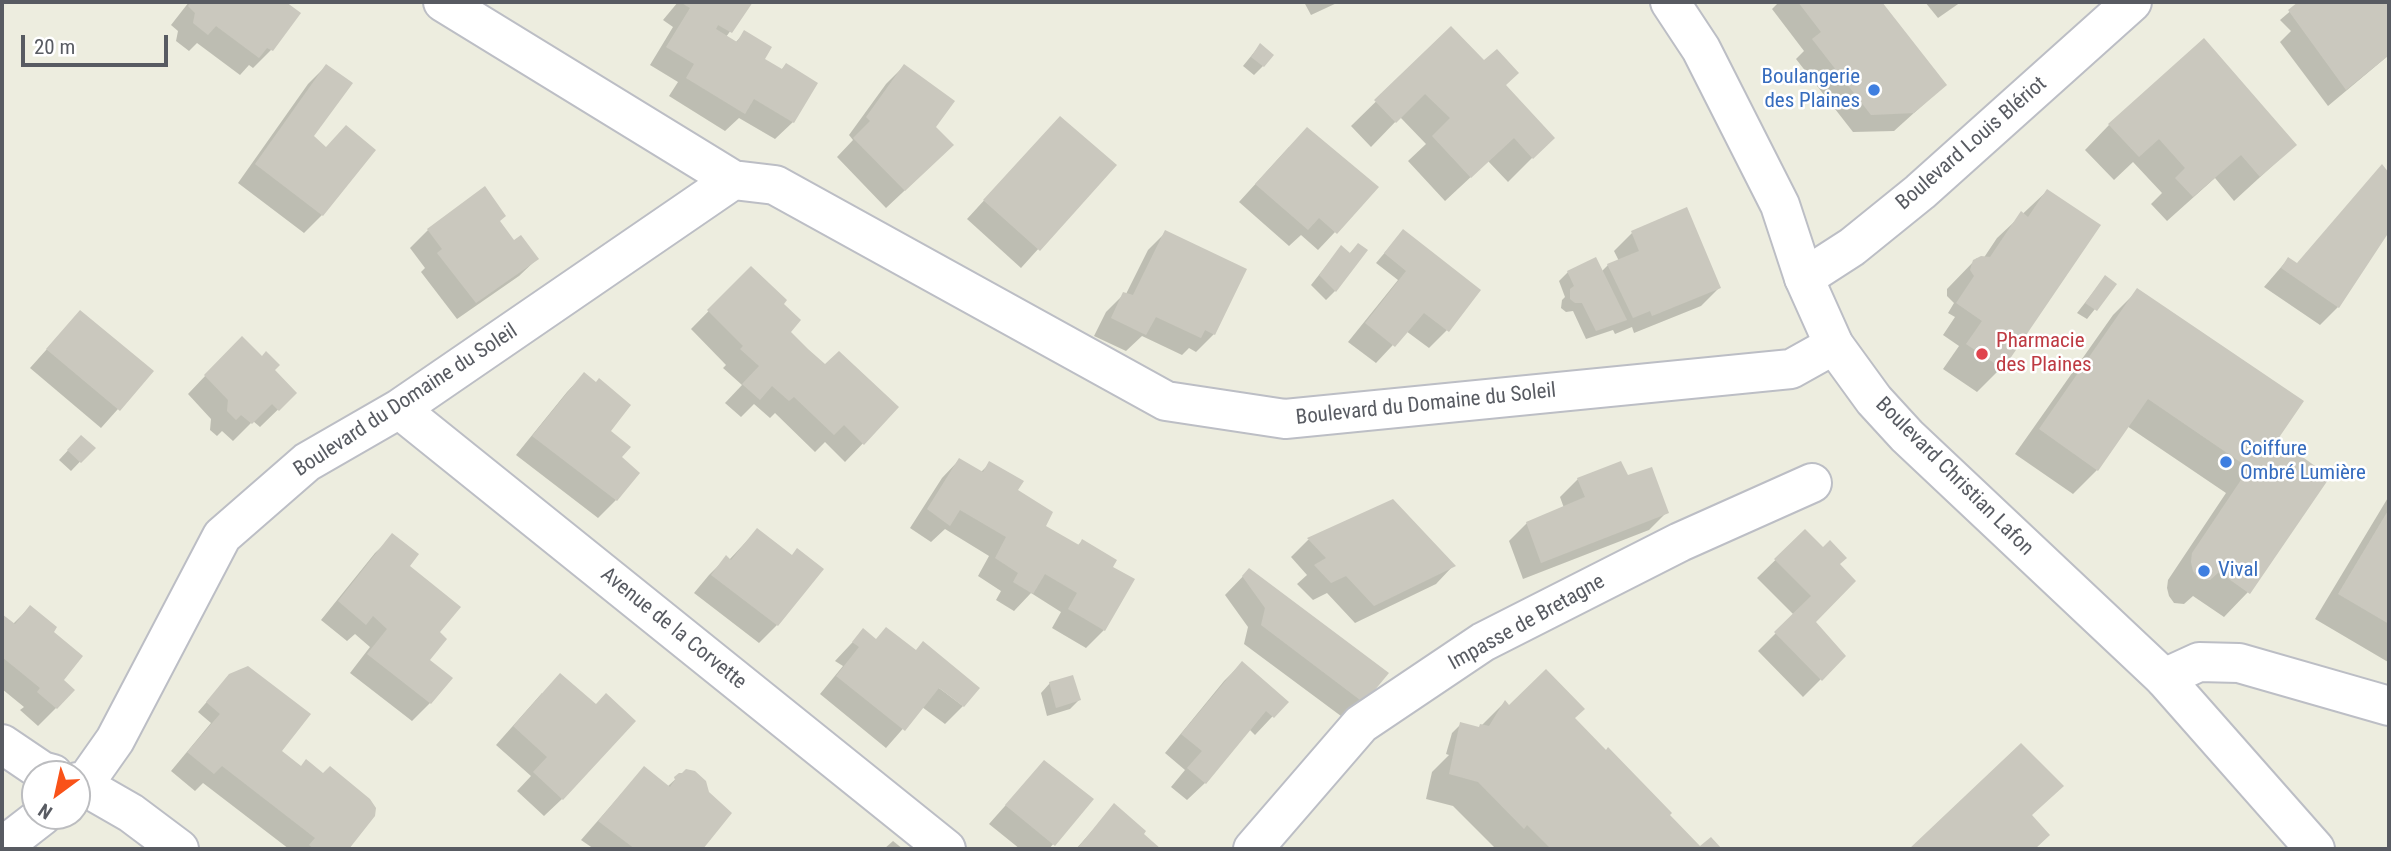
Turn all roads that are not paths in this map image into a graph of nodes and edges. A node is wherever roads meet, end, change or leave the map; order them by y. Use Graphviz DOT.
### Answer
graph roads {
  1 [pos="443,2"];
  2 [pos="1670,2"];
  3 [pos="2132,2"];
  4 [pos="733,180"];
  5 [pos="1804,278"];
  6 [pos="1834,345"];
  7 [pos="399,409"];
  8 [pos="1812,482"];
  9 [pos="2164,678"];
  10 [pos="2389,706"];
  11 [pos="2,744"];
  12 [pos="26,760"];
  13 [pos="91,764"];
  14 [pos="91,792"];
  15 [pos="24,830"];
  16 [pos="2,847"];
  17 [pos="179,849"];
  18 [pos="946,849"];
  19 [pos="1253,849"];
  20 [pos="2315,849"];
  1 -- 4 [label="street, Boulevard du Domaine du Soleil"];
  2 -- 5 [label="street, Boulevard Christian Lafon"];
  3 -- 5 [label="street, Boulevard Louis Blériot"];
  4 -- 6 [label="street, Boulevard du Domaine du Soleil"];
  4 -- 7 [label="street, Boulevard du Domaine du Soleil"];
  5 -- 6 [label="street, Boulevard Christian Lafon"];
  6 -- 9 [label="street, Boulevard Christian Lafon"];
  7 -- 13 [label="street, Boulevard du Domaine du Soleil"];
  7 -- 18 [label="street, Avenue de la Corvette"];
  8 -- 19 [label="street, Impasse de Bretagne"];
  9 -- 10 [label="street"];
  9 -- 20 [label="street, Boulevard Christian Lafon"];
  11 -- 12 [label="street"];
  14 -- 17 [label="street"];
  15 -- 16 [label="street"];
}
